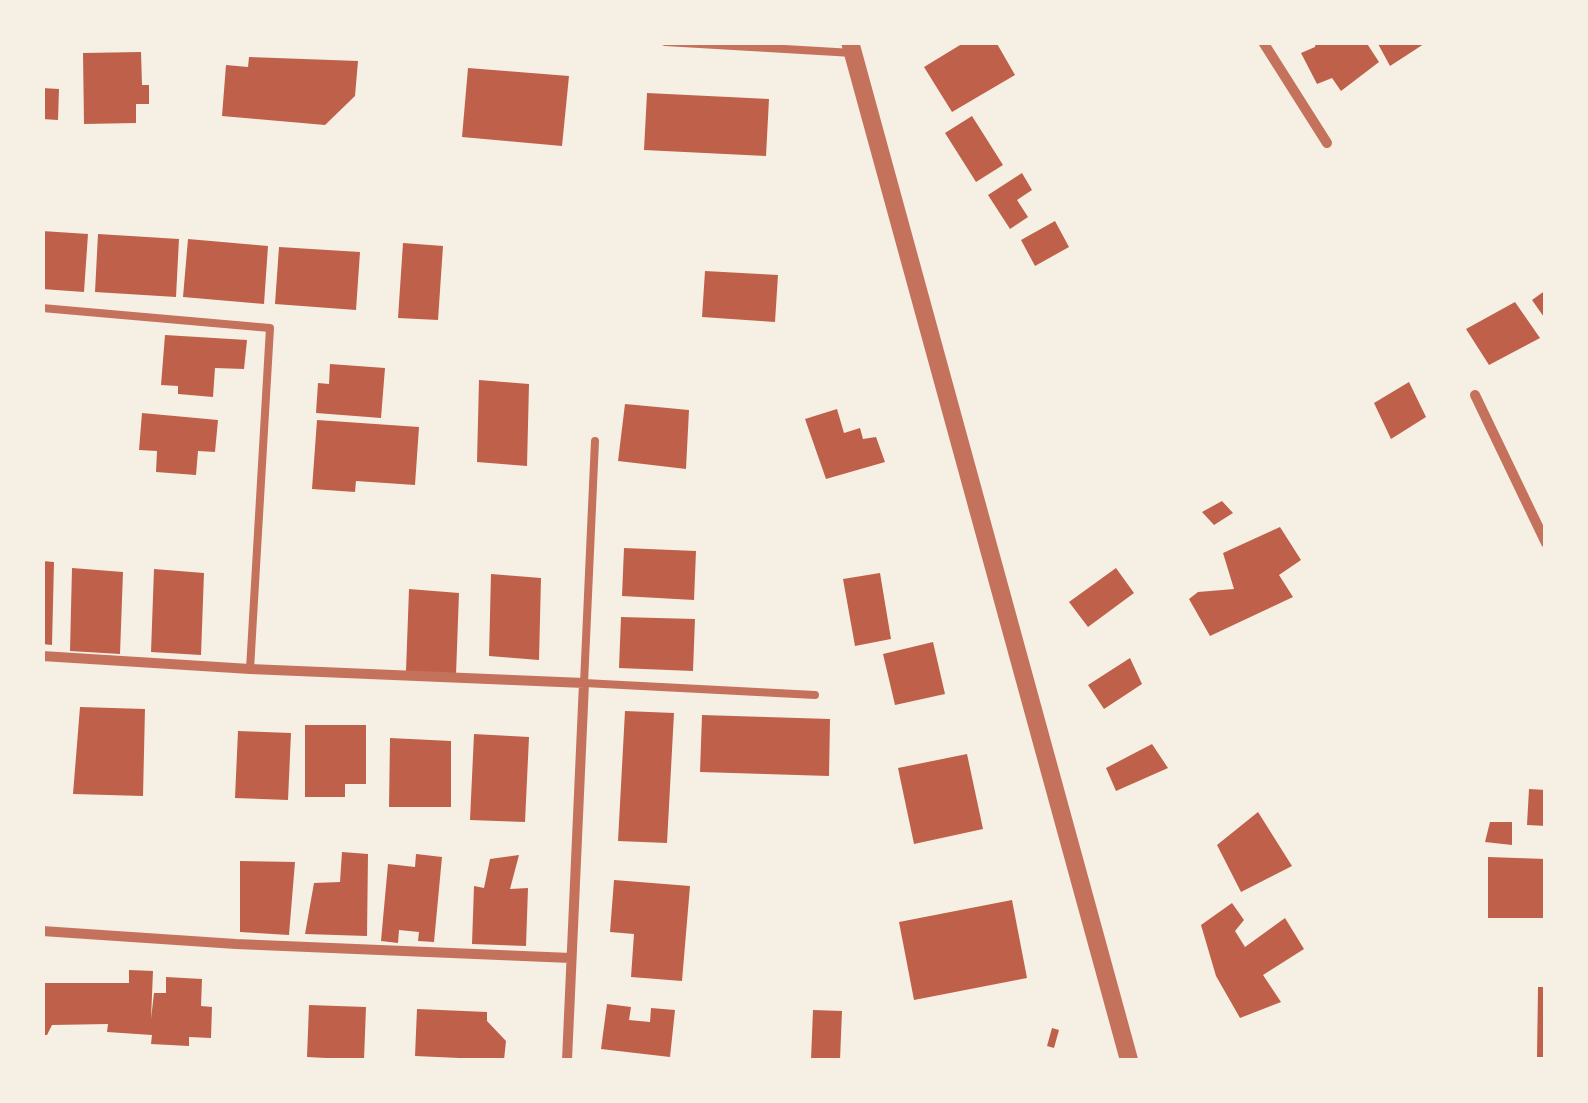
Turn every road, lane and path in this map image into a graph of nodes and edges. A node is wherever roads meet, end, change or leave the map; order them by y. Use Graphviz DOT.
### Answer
graph roads {
  1 [pos="665,42"];
  2 [pos="1264,42"];
  3 [pos="852,48"];
  4 [pos="1326,142"];
  5 [pos="42,308"];
  6 [pos="1475,395"];
  7 [pos="595,441"];
  8 [pos="1546,543"];
  9 [pos="42,656"];
  10 [pos="250,669"];
  11 [pos="584,683"];
  12 [pos="814,695"];
  13 [pos="42,931"];
  14 [pos="571,958"];
  15 [pos="567,1060"];
  16 [pos="1129,1060"];
  1 -- 3 [label="lane"];
  2 -- 4 [label="street"];
  3 -- 16 [label="street"];
  5 -- 10 [label="lane"];
  6 -- 8 [label="street"];
  7 -- 11 [label="lane"];
  9 -- 10 [label="street"];
  10 -- 11 [label="street"];
  11 -- 12 [label="lane"];
  11 -- 14 [label="street"];
  13 -- 14 [label="street"];
  14 -- 15 [label="street"];
}
